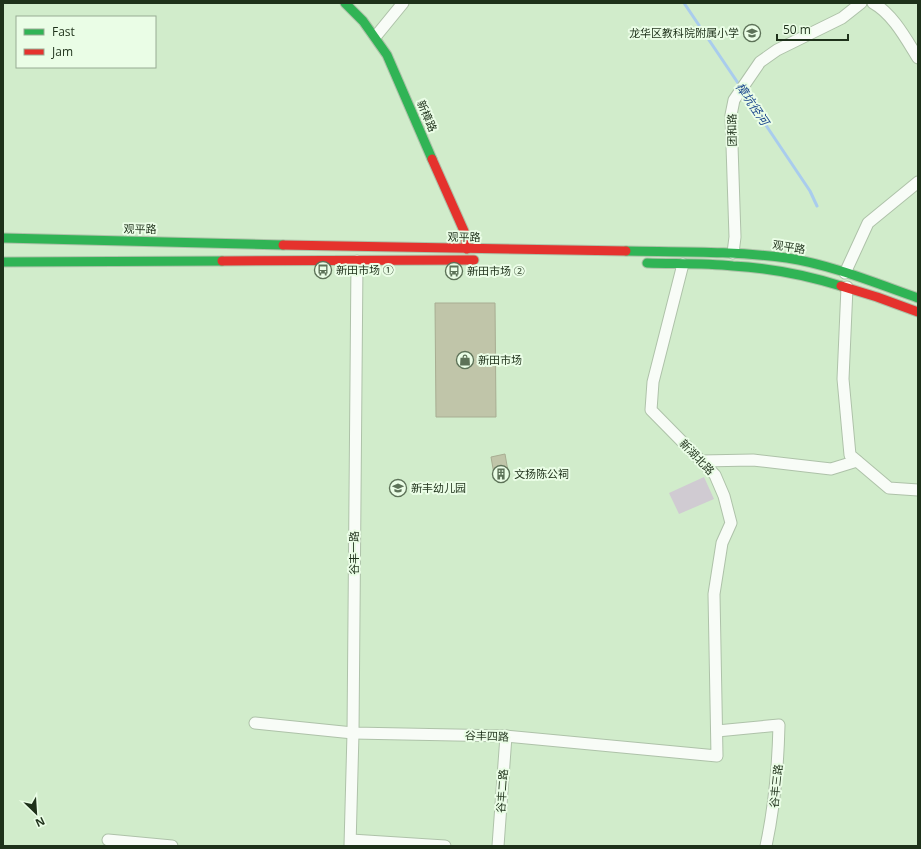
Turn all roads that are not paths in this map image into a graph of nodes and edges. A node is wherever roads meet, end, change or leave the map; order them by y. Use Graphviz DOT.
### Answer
graph roads {
  1 [pos="345,3"];
  2 [pos="403,3"];
  3 [pos="861,3"];
  4 [pos="873,3"];
  5 [pos="376,36"];
  6 [pos="918,58"];
  7 [pos="918,182"];
  8 [pos="3,232"];
  9 [pos="3,238"];
  10 [pos="17,238"];
  11 [pos="467,249"];
  12 [pos="733,253"];
  13 [pos="357,260"];
  14 [pos="480,260"];
  15 [pos="35,261"];
  16 [pos="3,262"];
  17 [pos="636,263"];
  18 [pos="683,264"];
  19 [pos="8,271"];
  20 [pos="845,273"];
  21 [pos="847,287"];
  22 [pos="918,298"];
  23 [pos="918,312"];
  24 [pos="857,461"];
  25 [pos="701,462"];
  26 [pos="918,490"];
  27 [pos="255,723"];
  28 [pos="717,731"];
  29 [pos="353,733"];
  30 [pos="506,736"];
  31 [pos="717,756"];
  32 [pos="108,840"];
  33 [pos="351,843"];
  34 [pos="172,846"];
  35 [pos="445,846"];
  36 [pos="498,846"];
  37 [pos="766,846"];
  1 -- 5 [label="main road, 新樟路"];
  2 -- 5 [label="street"];
  3 -- 12 [label="street, 团和路"];
  4 -- 6 [label="street"];
  5 -- 11 [label="main road, 新樟路"];
  7 -- 20 [label="street"];
  8 -- 10 [label="main road"];
  9 -- 10 [label="main road, 观平路"];
  10 -- 11 [label="main road, 观平路"];
  11 -- 12 [label="main road, 观平路"];
  12 -- 20 [label="main road, 观平路"];
  13 -- 14 [label="main road, 观平路"];
  13 -- 15 [label="main road, 观平路"];
  13 -- 29 [label="street, 谷丰一路"];
  15 -- 16 [label="main road, 观平路"];
  15 -- 19 [label="main road"];
  17 -- 18 [label="main road"];
  18 -- 21 [label="main road"];
  18 -- 25 [label="street, 新湖北路"];
  20 -- 22 [label="main road, 观平路"];
  21 -- 23 [label="main road"];
  21 -- 24 [label="street"];
  24 -- 25 [label="street"];
  24 -- 26 [label="street"];
  25 -- 28 [label="street, 新湖北路"];
  27 -- 29 [label="street, 谷丰四路"];
  28 -- 31 [label="street, 新湖北路"];
  28 -- 37 [label="street, 谷丰三路"];
  29 -- 30 [label="street, 谷丰四路"];
  29 -- 33 [label="street, 谷丰一路"];
  30 -- 31 [label="street, 谷丰四路"];
  30 -- 36 [label="street, 谷丰二路"];
  32 -- 34 [label="street"];
  33 -- 35 [label="street"];
}
